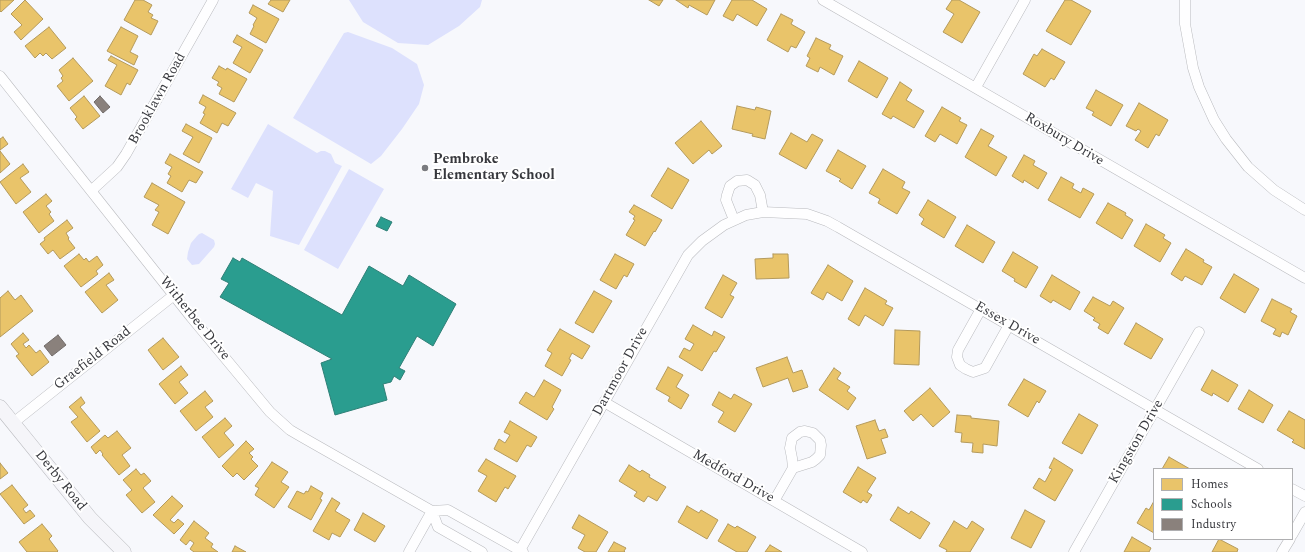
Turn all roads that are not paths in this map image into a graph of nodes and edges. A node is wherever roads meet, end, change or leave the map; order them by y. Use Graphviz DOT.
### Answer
graph roads {
  1 [pos="213,0"];
  2 [pos="823,0"];
  3 [pos="1025,0"];
  4 [pos="1185,0"];
  5 [pos="0,76"];
  6 [pos="976,88"];
  7 [pos="92,190"];
  8 [pos="1305,210"];
  9 [pos="763,212"];
  10 [pos="746,215"];
  11 [pos="734,220"];
  12 [pos="1305,278"];
  13 [pos="174,295"];
  14 [pos="981,309"];
  15 [pos="1009,325"];
  16 [pos="1199,332"];
  17 [pos="604,402"];
  18 [pos="0,407"];
  19 [pos="1155,410"];
  20 [pos="13,423"];
  21 [pos="793,468"];
  22 [pos="1256,468"];
  23 [pos="1293,490"];
  24 [pos="1305,496"];
  25 [pos="774,501"];
  26 [pos="432,511"];
  27 [pos="1305,512"];
  28 [pos="1293,533"];
  29 [pos="1289,540"];
  30 [pos="520,551"];
  31 [pos="124,552"];
  32 [pos="409,552"];
  33 [pos="482,552"];
  34 [pos="862,552"];
  35 [pos="1074,552"];
  36 [pos="1282,552"];
  1 -- 7 [label="street, Brooklawn Road"];
  2 -- 6 [label="street, Roxbury Drive"];
  3 -- 6 [label="street"];
  4 -- 8 [label="street"];
  5 -- 7 [label="street, Witherbee Drive"];
  6 -- 12 [label="street, Roxbury Drive"];
  7 -- 13 [label="street, Witherbee Drive"];
  9 -- 10 [label="street, Essex Drive"];
  9 -- 11 [label="street"];
  9 -- 14 [label="street, Essex Drive"];
  10 -- 11 [label="street, Dartmoor Drive"];
  11 -- 17 [label="street, Dartmoor Drive"];
  13 -- 20 [label="street, Graefield Road"];
  13 -- 26 [label="street, Witherbee Drive"];
  14 -- 15 [label="street, Essex Drive"];
  14 -- 15 [label="street"];
  15 -- 19 [label="street, Essex Drive"];
  16 -- 19 [label="street, Kingston Drive"];
  17 -- 25 [label="street, Medford Drive"];
  17 -- 30 [label="street, Dartmoor Drive"];
  18 -- 20 [label="street, Derby Road"];
  19 -- 22 [label="street, Essex Drive"];
  19 -- 35 [label="street, Kingston Drive"];
  20 -- 31 [label="street, Derby Road"];
  21 -- 25 [label="street"];
  23 -- 24 [label="street"];
  25 -- 34 [label="street, Medford Drive"];
  26 -- 30 [label="street, Witherbee Drive"];
  26 -- 32 [label="street"];
  26 -- 33 [label="street"];
  27 -- 28 [label="street"];
  29 -- 36 [label="street"];
}
